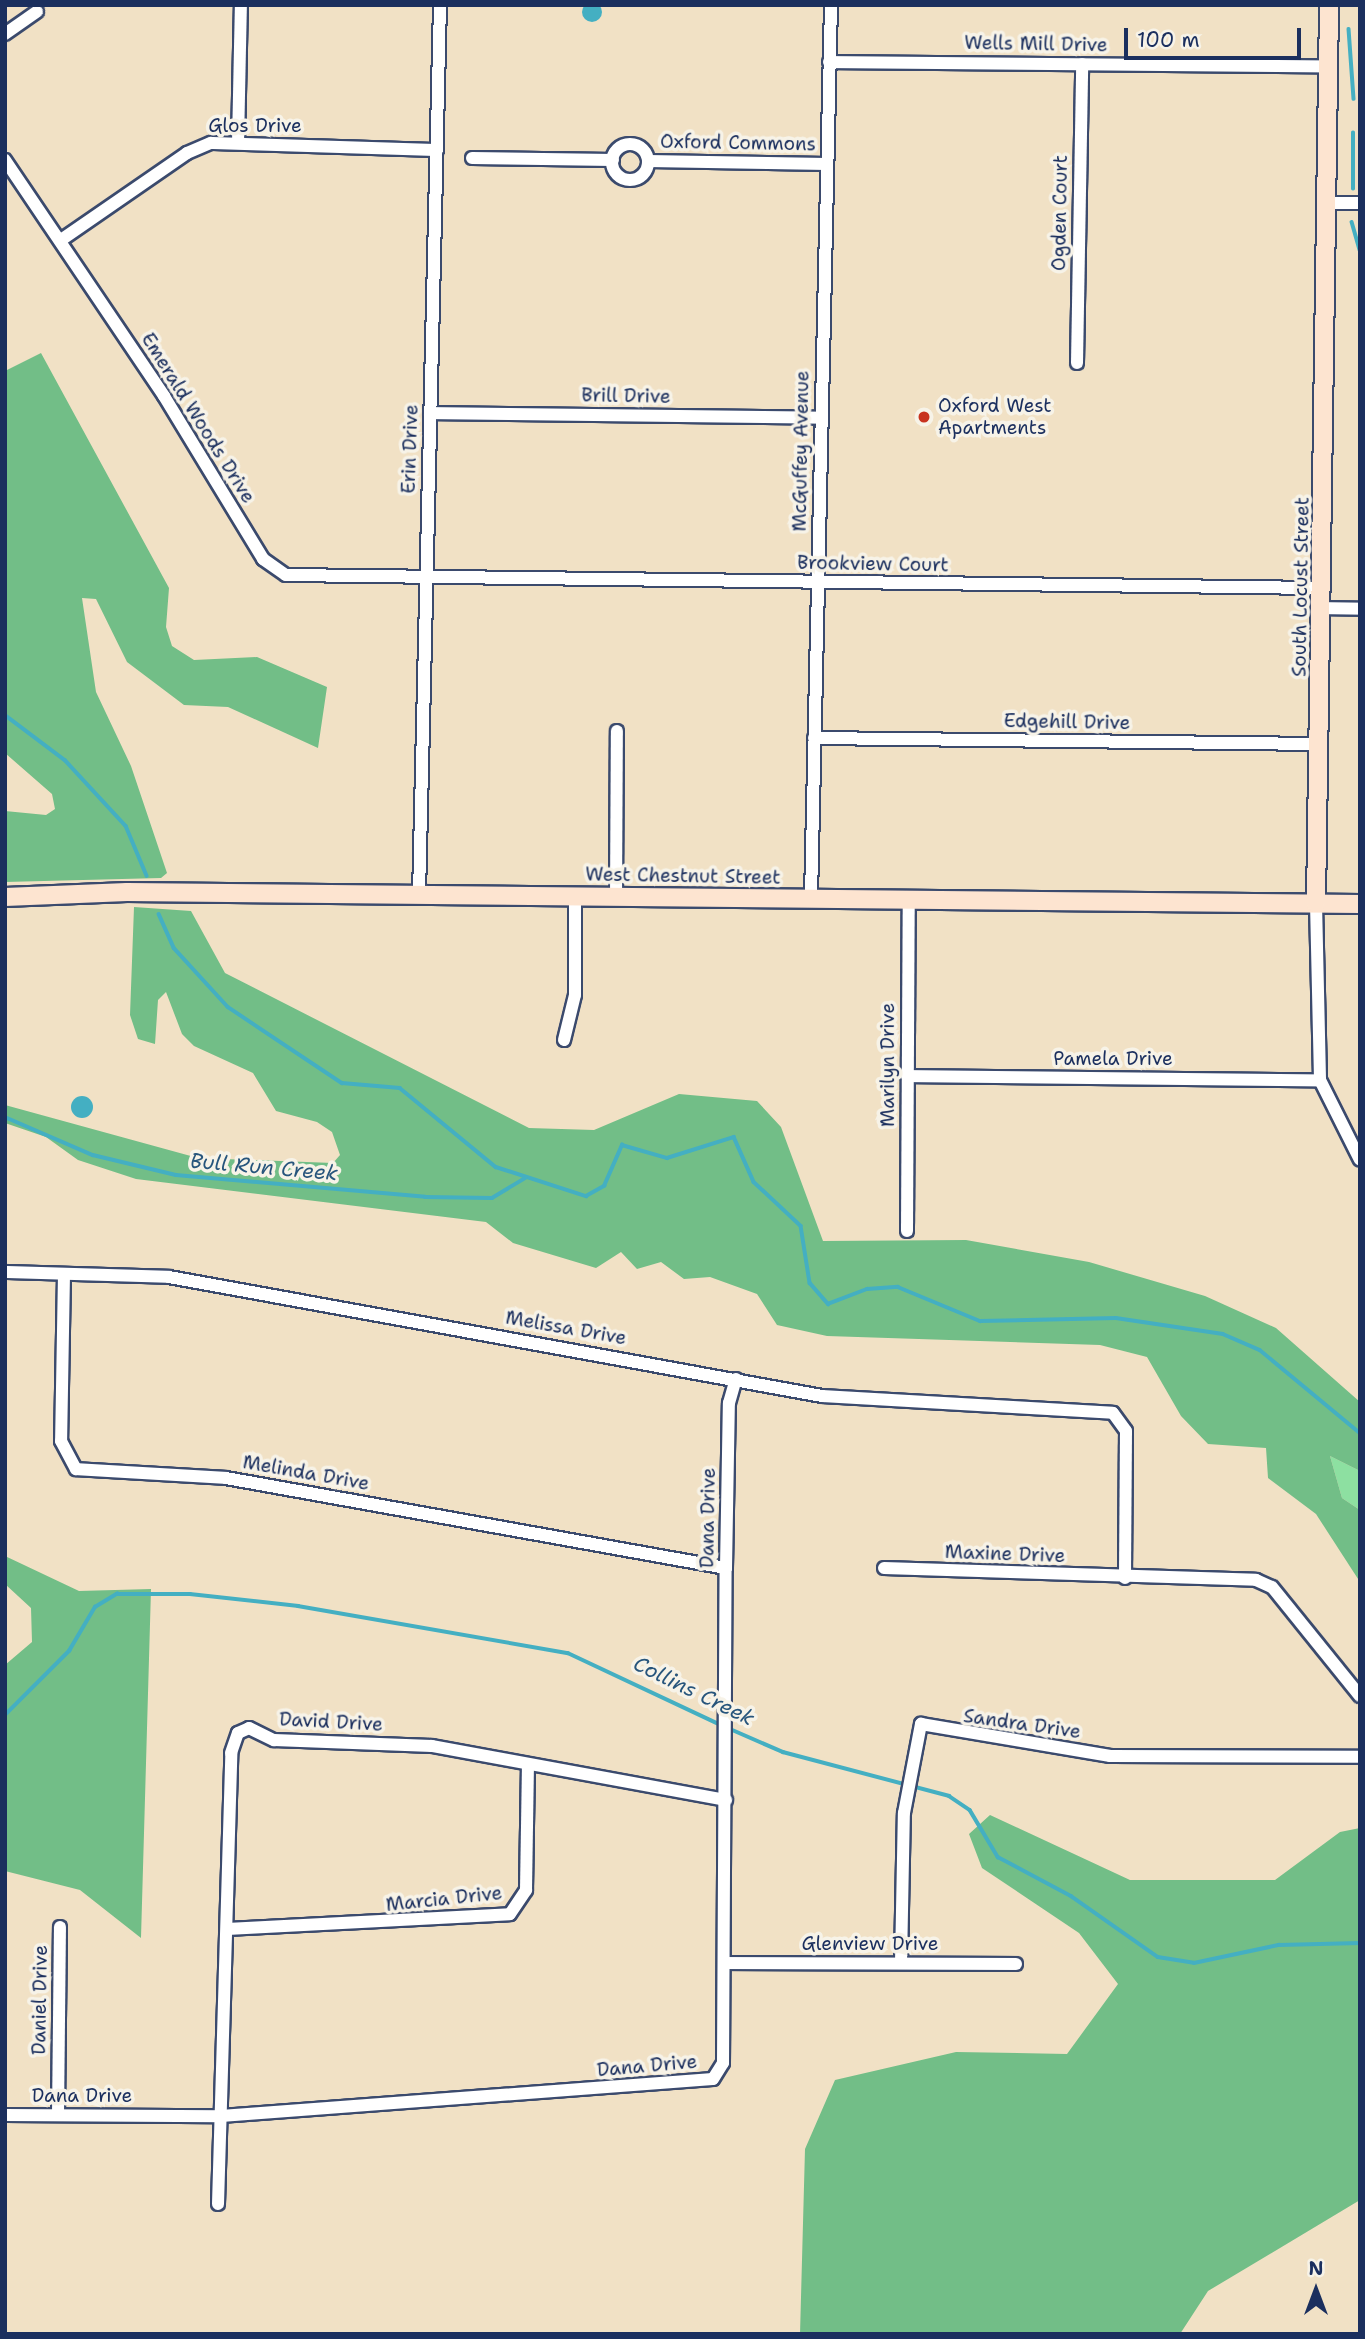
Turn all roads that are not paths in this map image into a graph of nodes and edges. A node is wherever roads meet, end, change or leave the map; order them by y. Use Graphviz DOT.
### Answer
graph roads {
  1 [pos="241,5"];
  2 [pos="440,5"];
  3 [pos="831,5"];
  4 [pos="1329,5"];
  5 [pos="37,12"];
  6 [pos="5,34"];
  7 [pos="829,62"];
  8 [pos="1082,64"];
  9 [pos="1327,66"];
  10 [pos="238,143"];
  11 [pos="436,150"];
  12 [pos="472,159"];
  13 [pos="5,160"];
  14 [pos="613,160"];
  15 [pos="648,161"];
  16 [pos="827,164"];
  17 [pos="1329,203"];
  18 [pos="1360,203"];
  19 [pos="61,240"];
  20 [pos="1077,363"];
  21 [pos="430,413"];
  22 [pos="821,418"];
  23 [pos="425,579"];
  24 [pos="818,583"];
  25 [pos="1322,587"];
  26 [pos="1321,608"];
  27 [pos="1360,609"];
  28 [pos="617,731"];
  29 [pos="814,738"];
  30 [pos="1319,744"];
  31 [pos="419,895"];
  32 [pos="575,896"];
  33 [pos="5,897"];
  34 [pos="616,897"];
  35 [pos="811,898"];
  36 [pos="909,899"];
  37 [pos="1316,903"];
  38 [pos="1360,904"];
  39 [pos="565,1040"];
  40 [pos="907,1076"];
  41 [pos="1320,1080"];
  42 [pos="1360,1160"];
  43 [pos="907,1231"];
  44 [pos="5,1272"];
  45 [pos="64,1273"];
  46 [pos="736,1379"];
  47 [pos="726,1568"];
  48 [pos="884,1568"];
  49 [pos="1125,1578"];
  50 [pos="1360,1696"];
  51 [pos="1360,1757"];
  52 [pos="528,1764"];
  53 [pos="726,1800"];
  54 [pos="60,1927"];
  55 [pos="227,1929"];
  56 [pos="724,1963"];
  57 [pos="901,1963"];
  58 [pos="1016,1964"];
  59 [pos="5,2115"];
  60 [pos="58,2115"];
  61 [pos="220,2116"];
  62 [pos="218,2204"];
  1 -- 10 [label="street"];
  2 -- 11 [label="street, Erin Drive"];
  3 -- 7 [label="street, McGuffey Avenue"];
  4 -- 9 [label="main road, South Locust Street"];
  5 -- 6 [label="street"];
  7 -- 8 [label="street, Wells Mill Drive"];
  7 -- 16 [label="street, McGuffey Avenue"];
  8 -- 9 [label="street, Wells Mill Drive"];
  8 -- 20 [label="street, Ogden Court"];
  9 -- 17 [label="main road, South Locust Street"];
  10 -- 11 [label="street, Glos Drive"];
  10 -- 19 [label="street, Glos Drive"];
  11 -- 21 [label="street, Erin Drive"];
  12 -- 14 [label="street, Oxford Commons"];
  13 -- 19 [label="street, Emerald Woods Drive"];
  14 -- 15 [label="street, Oxford Commons"];
  14 -- 15 [label="street, Oxford Commons"];
  15 -- 16 [label="street, Oxford Commons"];
  16 -- 22 [label="street, McGuffey Avenue"];
  17 -- 18 [label="street"];
  17 -- 25 [label="main road, South Locust Street"];
  19 -- 23 [label="street, Emerald Woods Drive"];
  21 -- 22 [label="street, Brill Drive"];
  21 -- 23 [label="street, Erin Drive"];
  22 -- 24 [label="street, McGuffey Avenue"];
  23 -- 24 [label="street, Brookview Court"];
  23 -- 31 [label="street, Erin Drive"];
  24 -- 25 [label="street, Brookview Court"];
  24 -- 29 [label="street, McGuffey Avenue"];
  25 -- 26 [label="main road, South Locust Street"];
  26 -- 27 [label="street"];
  26 -- 30 [label="main road, South Locust Street"];
  28 -- 34 [label="street"];
  29 -- 30 [label="street, Edgehill Drive"];
  29 -- 35 [label="street, McGuffey Avenue"];
  30 -- 37 [label="main road, South Locust Street"];
  31 -- 32 [label="main road, West Chestnut Street"];
  31 -- 33 [label="main road, West Chestnut Street"];
  32 -- 34 [label="main road, West Chestnut Street"];
  32 -- 39 [label="street"];
  34 -- 35 [label="main road, West Chestnut Street"];
  35 -- 36 [label="main road, West Chestnut Street"];
  36 -- 37 [label="main road, West Chestnut Street"];
  36 -- 40 [label="street, Marilyn Drive"];
  37 -- 38 [label="main road, West Chestnut Street"];
  37 -- 41 [label="street, South Locust Street"];
  40 -- 41 [label="street, Pamela Drive"];
  40 -- 43 [label="street, Marilyn Drive"];
  41 -- 42 [label="street, South Locust Street"];
  44 -- 45 [label="street, Melissa Drive"];
  45 -- 46 [label="street, Melissa Drive"];
  45 -- 47 [label="street, Melinda Drive"];
  46 -- 47 [label="street, Dana Drive"];
  46 -- 49 [label="street, Melissa Drive"];
  47 -- 53 [label="street, Dana Drive"];
  48 -- 49 [label="street, Maxine Drive"];
  49 -- 50 [label="street, Maxine Drive"];
  51 -- 57 [label="street, Sandra Drive"];
  52 -- 53 [label="street, David Drive"];
  52 -- 55 [label="street, Marcia Drive"];
  52 -- 55 [label="street, David Drive"];
  53 -- 56 [label="street, Dana Drive"];
  54 -- 60 [label="street, Daniel Drive"];
  55 -- 61 [label="street, David Drive"];
  56 -- 57 [label="street, Glenview Drive"];
  56 -- 61 [label="street, Dana Drive"];
  57 -- 58 [label="street, Glenview Drive"];
  59 -- 60 [label="street, Dana Drive"];
  60 -- 61 [label="street, Dana Drive"];
  61 -- 62 [label="street, David Drive"];
}
